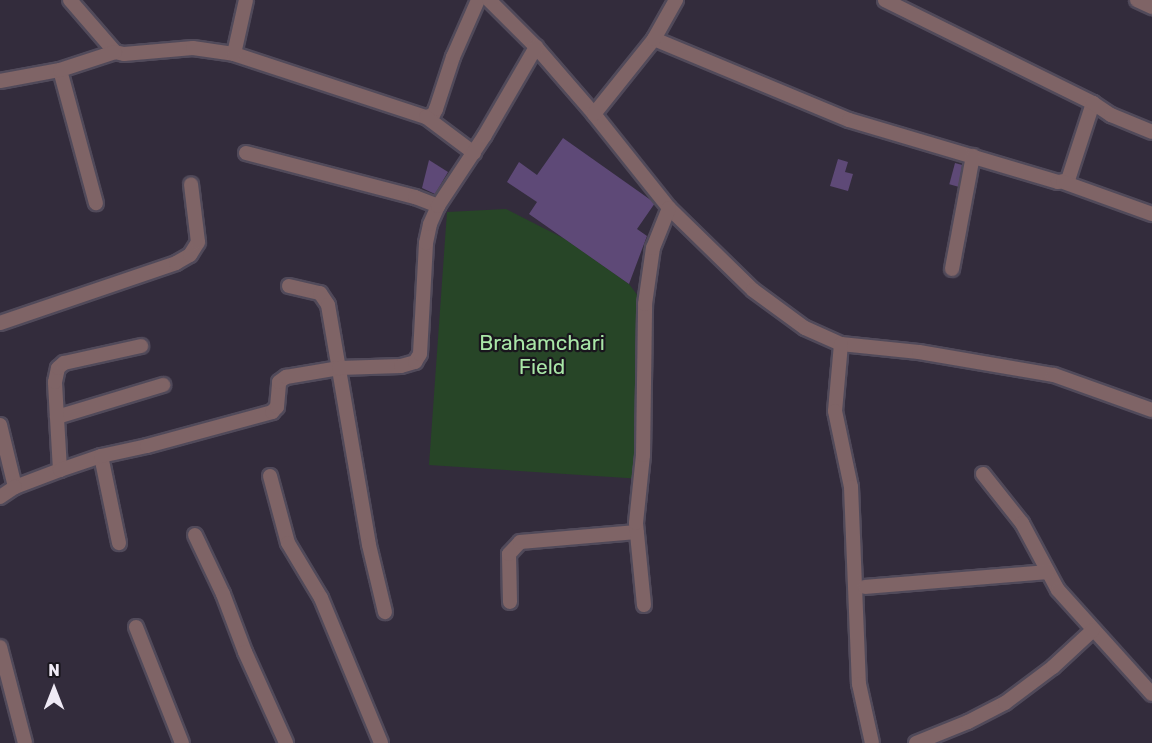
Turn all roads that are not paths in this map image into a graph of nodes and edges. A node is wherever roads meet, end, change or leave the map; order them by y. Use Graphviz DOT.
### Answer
graph roads {
  1 [pos="70,0"];
  2 [pos="246,0"];
  3 [pos="478,0"];
  4 [pos="489,0"];
  5 [pos="676,0"];
  6 [pos="885,0"];
  7 [pos="1137,0"];
  8 [pos="1152,7"];
  9 [pos="654,39"];
  10 [pos="536,47"];
  11 [pos="115,52"];
  12 [pos="234,54"];
  13 [pos="60,70"];
  14 [pos="0,81"];
  15 [pos="1093,103"];
  16 [pos="594,114"];
  17 [pos="426,117"];
  18 [pos="1152,132"];
  19 [pos="246,153"];
  20 [pos="474,153"];
  21 [pos="973,156"];
  22 [pos="1063,182"];
  23 [pos="190,184"];
  24 [pos="96,203"];
  25 [pos="438,206"];
  26 [pos="669,208"];
  27 [pos="1152,214"];
  28 [pos="952,269"];
  29 [pos="289,286"];
  30 [pos="0,323"];
  31 [pos="841,344"];
  32 [pos="141,346"];
  33 [pos="339,368"];
  34 [pos="163,385"];
  35 [pos="1152,410"];
  36 [pos="57,417"];
  37 [pos="0,425"];
  38 [pos="101,456"];
  39 [pos="60,470"];
  40 [pos="983,474"];
  41 [pos="270,476"];
  42 [pos="15,487"];
  43 [pos="0,497"];
  44 [pos="637,532"];
  45 [pos="195,535"];
  46 [pos="119,543"];
  47 [pos="1047,572"];
  48 [pos="865,587"];
  49 [pos="510,602"];
  50 [pos="644,605"];
  51 [pos="385,612"];
  52 [pos="136,627"];
  53 [pos="1093,630"];
  54 [pos="0,647"];
  55 [pos="1152,694"];
  56 [pos="25,743"];
  57 [pos="182,743"];
  58 [pos="286,743"];
  59 [pos="381,743"];
  60 [pos="872,743"];
  61 [pos="916,743"];
  1 -- 11 [label="street"];
  2 -- 12 [label="street"];
  3 -- 17 [label="street"];
  4 -- 10 [label="street"];
  5 -- 9 [label="street"];
  6 -- 15 [label="street"];
  7 -- 8 [label="street"];
  9 -- 16 [label="street"];
  9 -- 21 [label="street"];
  10 -- 16 [label="street"];
  10 -- 20 [label="street"];
  11 -- 12 [label="street"];
  11 -- 13 [label="street"];
  12 -- 17 [label="street"];
  13 -- 14 [label="street"];
  13 -- 24 [label="street"];
  15 -- 18 [label="street"];
  15 -- 22 [label="street"];
  16 -- 26 [label="street"];
  17 -- 20 [label="street"];
  19 -- 25 [label="street"];
  20 -- 25 [label="street"];
  21 -- 22 [label="street"];
  21 -- 28 [label="street"];
  22 -- 27 [label="street"];
  23 -- 30 [label="street"];
  25 -- 33 [label="street"];
  26 -- 31 [label="street"];
  26 -- 44 [label="street"];
  29 -- 33 [label="street"];
  31 -- 35 [label="street"];
  31 -- 60 [label="street"];
  32 -- 36 [label="street"];
  33 -- 38 [label="street"];
  33 -- 51 [label="street"];
  34 -- 36 [label="street"];
  36 -- 39 [label="street"];
  37 -- 42 [label="street"];
  38 -- 39 [label="street"];
  38 -- 46 [label="street"];
  39 -- 42 [label="street"];
  40 -- 47 [label="street"];
  41 -- 59 [label="street"];
  42 -- 43 [label="street"];
  44 -- 49 [label="street"];
  44 -- 50 [label="street"];
  45 -- 58 [label="street"];
  47 -- 48 [label="street"];
  47 -- 53 [label="street"];
  52 -- 57 [label="street"];
  53 -- 55 [label="street"];
  53 -- 61 [label="street"];
  54 -- 56 [label="street"];
}
